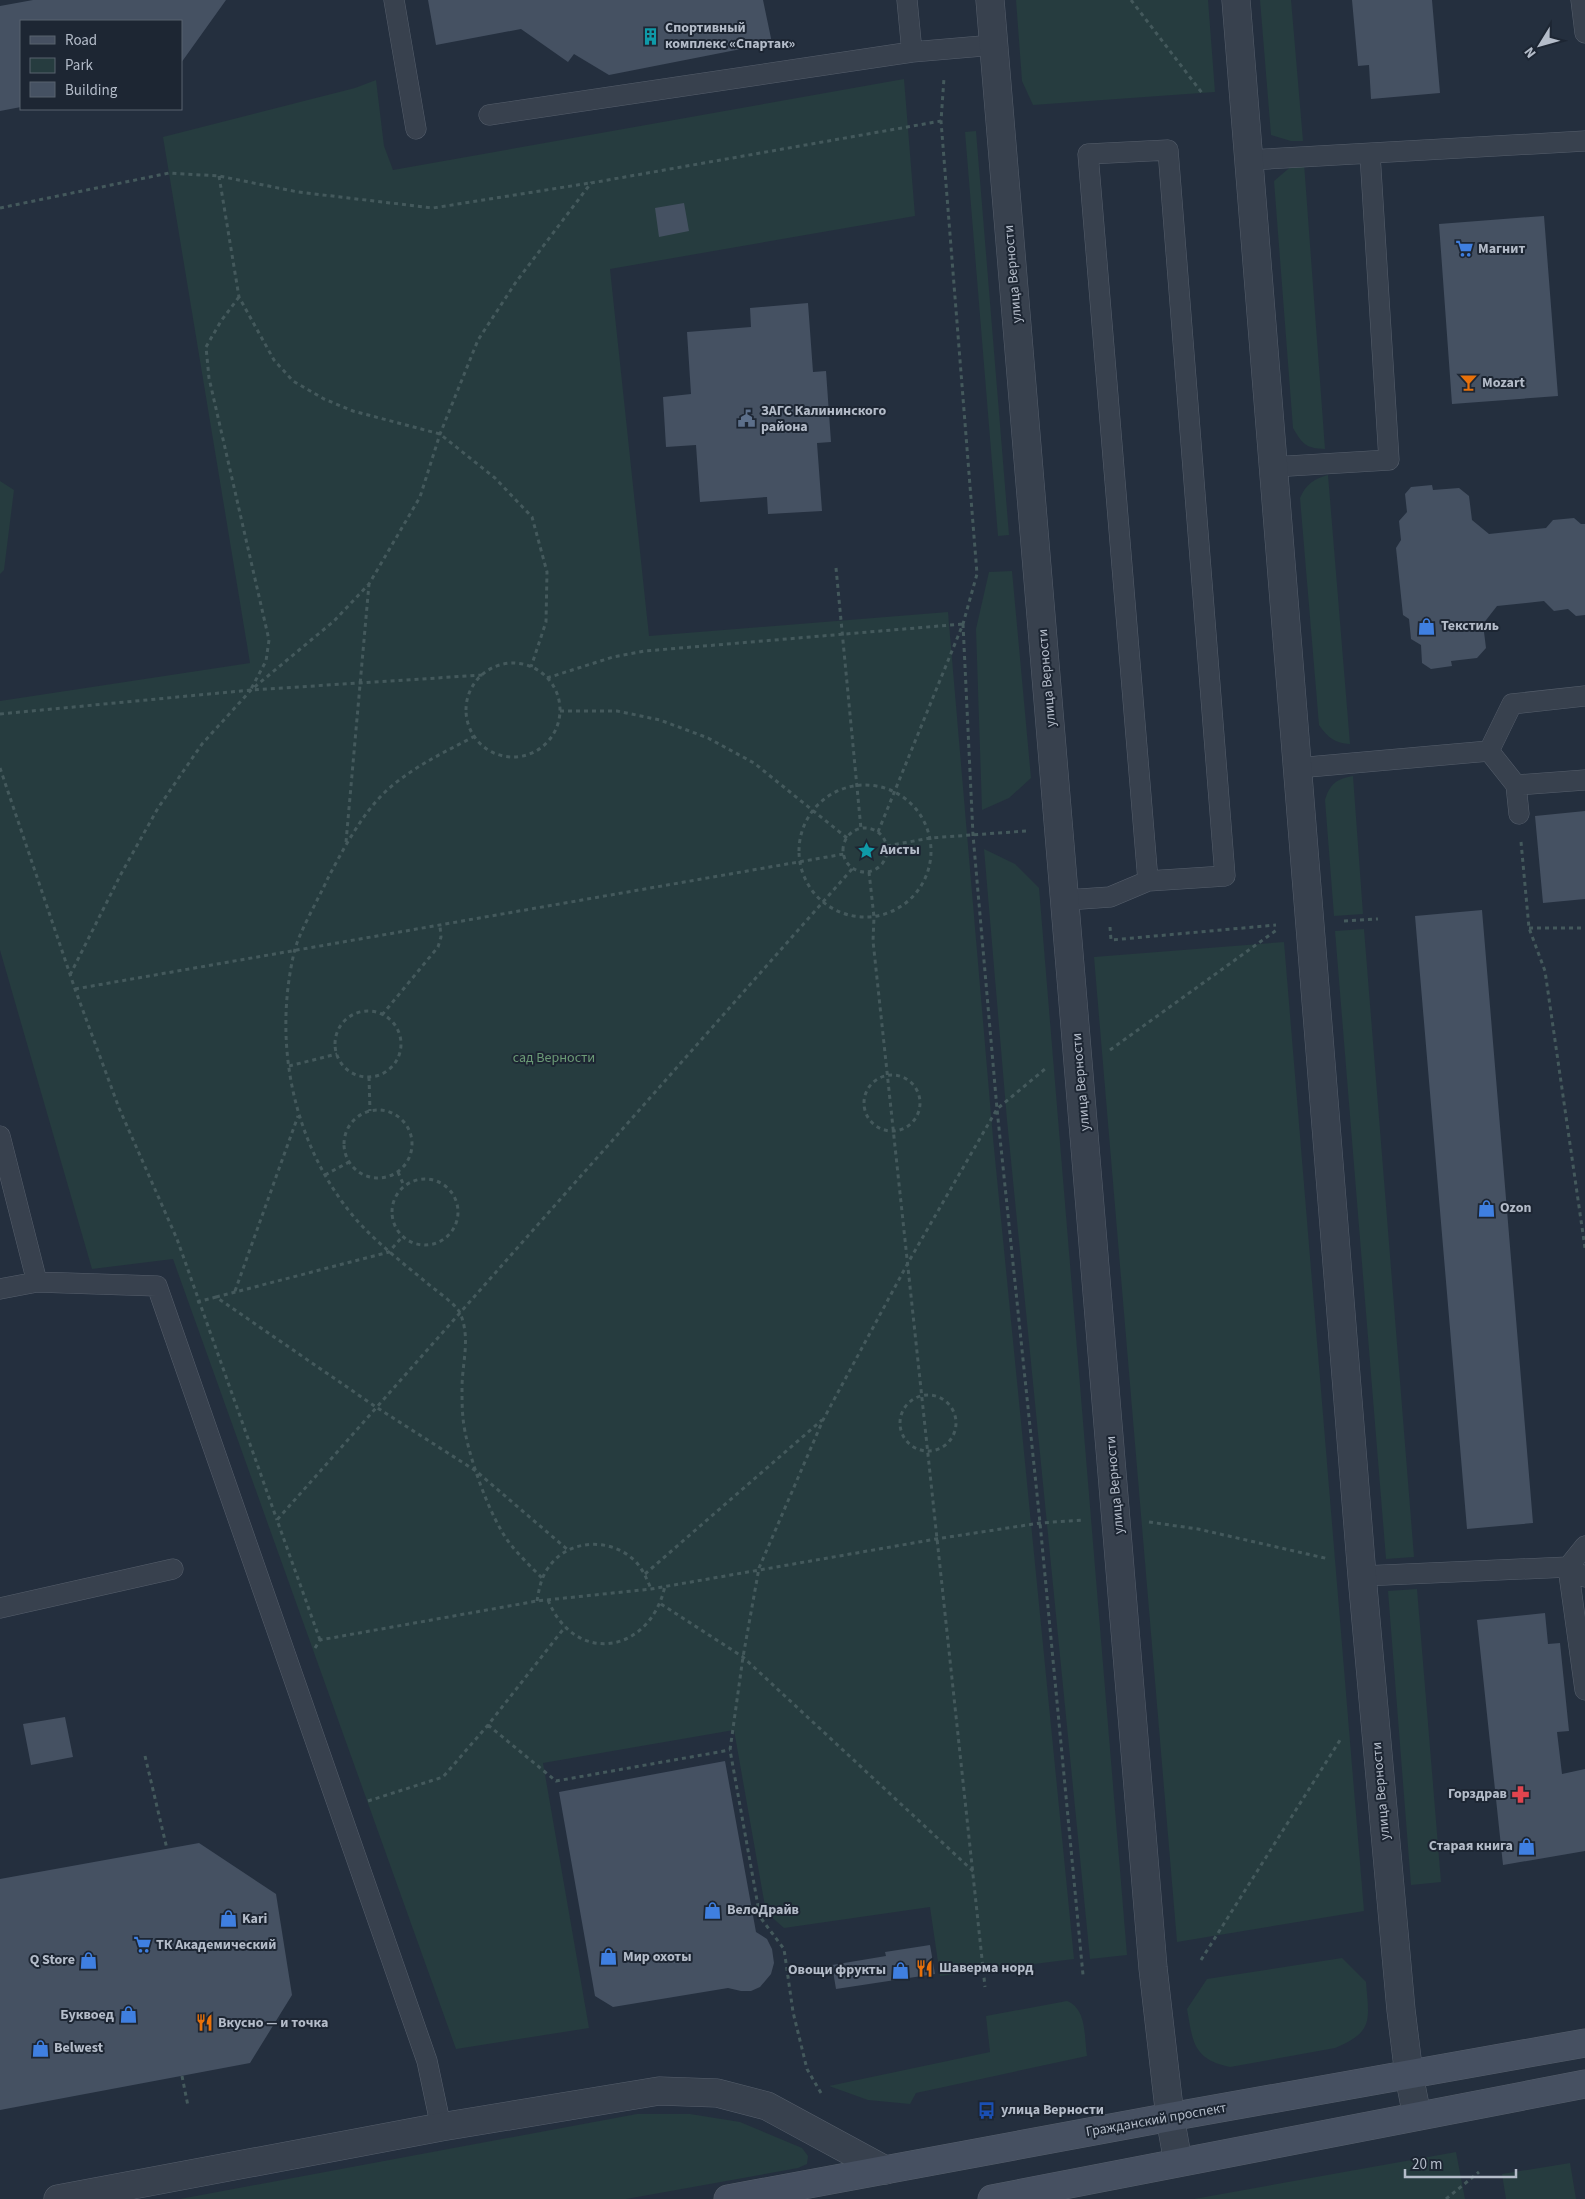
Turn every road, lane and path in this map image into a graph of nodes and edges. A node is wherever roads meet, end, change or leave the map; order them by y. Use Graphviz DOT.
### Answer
graph roads {
  1 [pos="394,0"];
  2 [pos="907,0"];
  3 [pos="990,0"];
  4 [pos="1131,0"];
  5 [pos="1236,0"];
  6 [pos="1581,0"];
  7 [pos="1585,33"];
  8 [pos="994,46"];
  9 [pos="945,49"];
  10 [pos="912,52"];
  11 [pos="1202,93"];
  12 [pos="489,116"];
  13 [pos="941,121"];
  14 [pos="416,129"];
  15 [pos="1585,141"];
  16 [pos="1370,154"];
  17 [pos="1248,160"];
  18 [pos="220,176"];
  19 [pos="590,183"];
  20 [pos="0,208"];
  21 [pos="239,297"];
  22 [pos="440,434"];
  23 [pos="1272,467"];
  24 [pos="836,568"];
  25 [pos="369,584"];
  26 [pos="962,624"];
  27 [pos="842,635"];
  28 [pos="531,667"];
  29 [pos="482,675"];
  30 [pos="547,678"];
  31 [pos="359,682"];
  32 [pos="251,690"];
  33 [pos="1585,696"];
  34 [pos="560,711"];
  35 [pos="0,714"];
  36 [pos="475,736"];
  37 [pos="1488,751"];
  38 [pos="0,768"];
  39 [pos="1297,768"];
  40 [pos="1585,780"];
  41 [pos="857,784"];
  42 [pos="1516,785"];
  43 [pos="895,791"];
  44 [pos="813,809"];
  45 [pos="1519,814"];
  46 [pos="861,828"];
  47 [pos="1060,829"];
  48 [pos="878,832"];
  49 [pos="973,835"];
  50 [pos="847,838"];
  51 [pos="930,838"];
  52 [pos="346,842"];
  53 [pos="886,846"];
  54 [pos="844,854"];
  55 [pos="799,861"];
  56 [pos="853,868"];
  57 [pos="869,872"];
  58 [pos="1148,881"];
  59 [pos="1107,897"];
  60 [pos="1066,900"];
  61 [pos="823,902"];
  62 [pos="874,917"];
  63 [pos="1378,919"];
  64 [pos="1337,921"];
  65 [pos="440,926"];
  66 [pos="1529,928"];
  67 [pos="1585,928"];
  68 [pos="294,951"];
  69 [pos="70,975"];
  70 [pos="75,989"];
  71 [pos="382,1014"];
  72 [pos="337,1054"];
  73 [pos="1104,1054"];
  74 [pos="289,1066"];
  75 [pos="1046,1068"];
  76 [pos="887,1074"];
  77 [pos="369,1076"];
  78 [pos="997,1109"];
  79 [pos="370,1111"];
  80 [pos="298,1116"];
  81 [pos="892,1131"];
  82 [pos="0,1136"];
  83 [pos="349,1162"];
  84 [pos="398,1172"];
  85 [pos="325,1176"];
  86 [pos="404,1186"];
  87 [pos="402,1237"];
  88 [pos="1585,1248"];
  89 [pos="389,1252"];
  90 [pos="909,1261"];
  91 [pos="37,1282"];
  92 [pos="0,1290"];
  93 [pos="234,1292"];
  94 [pos="216,1297"];
  95 [pos="199,1301"];
  96 [pos="460,1311"];
  97 [pos="922,1395"];
  98 [pos="376,1406"];
  99 [pos="823,1420"];
  100 [pos="928,1452"];
  101 [pos="476,1471"];
  102 [pos="1117,1518"];
  103 [pos="278,1520"];
  104 [pos="1040,1523"];
  105 [pos="936,1539"];
  106 [pos="1585,1546"];
  107 [pos="568,1550"];
  108 [pos="1336,1561"];
  109 [pos="1568,1566"];
  110 [pos="760,1568"];
  111 [pos="173,1569"];
  112 [pos="645,1574"];
  113 [pos="1362,1576"];
  114 [pos="1585,1577"];
  115 [pos="542,1578"];
  116 [pos="665,1586"];
  117 [pos="651,1589"];
  118 [pos="548,1600"];
  119 [pos="537,1601"];
  120 [pos="661,1604"];
  121 [pos="0,1608"];
  122 [pos="564,1627"];
  123 [pos="743,1657"];
  124 [pos="1585,1690"];
  125 [pos="488,1725"];
  126 [pos="1344,1734"];
  127 [pos="730,1750"];
  128 [pos="145,1756"];
  129 [pos="340,1810"];
  130 [pos="167,1849"];
  131 [pos="974,1873"];
  132 [pos="1202,1960"];
  133 [pos="1083,1975"];
  134 [pos="985,1986"];
  135 [pos="1585,2043"];
  136 [pos="1409,2075"];
  137 [pos="182,2076"];
  138 [pos="1585,2084"];
  139 [pos="821,2093"];
  140 [pos="188,2106"];
  141 [pos="1417,2116"];
  142 [pos="1170,2117"];
  143 [pos="441,2127"];
  144 [pos="1178,2162"];
  145 [pos="885,2170"];
  146 [pos="1479,2172"];
  147 [pos="58,2199"];
  148 [pos="728,2199"];
  149 [pos="992,2199"];
  150 [pos="1446,2199"];
  1 -- 14 [label="lane"];
  2 -- 10 [label="lane"];
  3 -- 8 [label="street, улица Верности"];
  4 -- 11 [label="path"];
  5 -- 17 [label="street, улица Верности"];
  6 -- 7 [label="lane"];
  8 -- 9 [label="lane"];
  8 -- 47 [label="street, улица Верности"];
  9 -- 10 [label="lane"];
  9 -- 13 [label="path"];
  10 -- 12 [label="lane"];
  13 -- 19 [label="path"];
  13 -- 26 [label="path"];
  15 -- 16 [label="lane"];
  16 -- 17 [label="lane"];
  16 -- 23 [label="lane"];
  17 -- 23 [label="street, улица Верности"];
  18 -- 19 [label="path"];
  18 -- 20 [label="path"];
  18 -- 21 [label="path"];
  19 -- 22 [label="path"];
  21 -- 22 [label="path"];
  21 -- 32 [label="path"];
  22 -- 25 [label="path"];
  22 -- 28 [label="path"];
  23 -- 39 [label="street, улица Верности"];
  24 -- 27 [label="path"];
  25 -- 31 [label="path"];
  25 -- 32 [label="path"];
  26 -- 27 [label="path"];
  26 -- 43 [label="path"];
  26 -- 49 [label="path"];
  27 -- 30 [label="path"];
  27 -- 41 [label="path"];
  28 -- 29 [label="path"];
  28 -- 30 [label="path"];
  29 -- 31 [label="path"];
  29 -- 36 [label="path"];
  30 -- 34 [label="path"];
  31 -- 32 [label="path"];
  31 -- 52 [label="path"];
  32 -- 35 [label="path"];
  32 -- 69 [label="path"];
  33 -- 37 [label="lane"];
  34 -- 36 [label="path"];
  34 -- 44 [label="path"];
  36 -- 52 [label="path"];
  37 -- 39 [label="lane"];
  37 -- 42 [label="lane"];
  38 -- 69 [label="path"];
  39 -- 113 [label="street, улица Верности"];
  40 -- 42 [label="lane"];
  41 -- 43 [label="path"];
  41 -- 44 [label="path"];
  41 -- 46 [label="path"];
  42 -- 45 [label="lane"];
  43 -- 48 [label="path"];
  43 -- 51 [label="path"];
  44 -- 50 [label="path"];
  44 -- 55 [label="path"];
  45 -- 66 [label="path"];
  46 -- 48 [label="path"];
  46 -- 50 [label="path"];
  47 -- 49 [label="path"];
  47 -- 60 [label="street, улица Верности"];
  48 -- 53 [label="path"];
  49 -- 51 [label="path"];
  49 -- 78 [label="path"];
  50 -- 54 [label="path"];
  51 -- 53 [label="path"];
  51 -- 62 [label="path"];
  52 -- 68 [label="path"];
  53 -- 57 [label="path"];
  54 -- 55 [label="path"];
  54 -- 56 [label="path"];
  55 -- 61 [label="path"];
  55 -- 65 [label="path"];
  56 -- 57 [label="path"];
  56 -- 61 [label="path"];
  57 -- 62 [label="path"];
  58 -- 58 [label="lane"];
  58 -- 59 [label="lane"];
  59 -- 60 [label="lane"];
  59 -- 73 [label="path"];
  60 -- 102 [label="street, улица Верности"];
  61 -- 62 [label="path"];
  61 -- 96 [label="path"];
  62 -- 76 [label="path"];
  63 -- 64 [label="path"];
  65 -- 68 [label="path"];
  65 -- 71 [label="path"];
  66 -- 67 [label="path"];
  66 -- 88 [label="path"];
  68 -- 70 [label="path"];
  68 -- 74 [label="path"];
  69 -- 70 [label="path"];
  70 -- 95 [label="path"];
  71 -- 72 [label="path"];
  71 -- 77 [label="path"];
  72 -- 74 [label="path"];
  72 -- 77 [label="path"];
  74 -- 80 [label="path"];
  75 -- 78 [label="path"];
  76 -- 81 [label="path"];
  76 -- 81 [label="path"];
  76 -- 81 [label="path"];
  77 -- 79 [label="path"];
  78 -- 90 [label="path"];
  78 -- 104 [label="path"];
  79 -- 83 [label="path"];
  79 -- 84 [label="path"];
  80 -- 85 [label="path"];
  80 -- 93 [label="path"];
  81 -- 90 [label="path"];
  82 -- 91 [label="lane"];
  83 -- 84 [label="path"];
  83 -- 85 [label="path"];
  84 -- 86 [label="path"];
  85 -- 89 [label="path"];
  86 -- 87 [label="path"];
  86 -- 87 [label="path"];
  87 -- 89 [label="path"];
  89 -- 93 [label="path"];
  89 -- 96 [label="path"];
  90 -- 97 [label="path"];
  90 -- 99 [label="path"];
  91 -- 92 [label="lane"];
  91 -- 129 [label="lane"];
  93 -- 94 [label="path"];
  94 -- 95 [label="path"];
  94 -- 98 [label="path"];
  95 -- 103 [label="path"];
  96 -- 98 [label="path"];
  96 -- 101 [label="path"];
  97 -- 100 [label="path"];
  97 -- 100 [label="path"];
  97 -- 100 [label="path"];
  98 -- 101 [label="path"];
  98 -- 103 [label="path"];
  99 -- 110 [label="path"];
  99 -- 112 [label="path"];
  100 -- 105 [label="path"];
  101 -- 107 [label="path"];
  101 -- 115 [label="path"];
  102 -- 104 [label="path"];
  102 -- 108 [label="path"];
  102 -- 142 [label="street, улица Верности"];
  103 -- 119 [label="path"];
  104 -- 105 [label="path"];
  104 -- 133 [label="path"];
  105 -- 110 [label="path"];
  105 -- 131 [label="path"];
  106 -- 109 [label="lane"];
  107 -- 112 [label="path"];
  107 -- 115 [label="path"];
  109 -- 113 [label="lane"];
  109 -- 114 [label="lane"];
  109 -- 124 [label="lane"];
  110 -- 116 [label="path"];
  110 -- 123 [label="path"];
  111 -- 121 [label="lane"];
  112 -- 117 [label="path"];
  113 -- 136 [label="street, улица Верности"];
  115 -- 119 [label="path"];
  116 -- 117 [label="path"];
  116 -- 120 [label="path"];
  117 -- 118 [label="path"];
  118 -- 119 [label="path"];
  118 -- 122 [label="path"];
  120 -- 122 [label="path"];
  120 -- 123 [label="path"];
  122 -- 125 [label="path"];
  123 -- 127 [label="path"];
  123 -- 131 [label="path"];
  125 -- 127 [label="path"];
  125 -- 129 [label="path"];
  126 -- 132 [label="path"];
  127 -- 139 [label="path"];
  128 -- 130 [label="path"];
  129 -- 143 [label="lane"];
  131 -- 134 [label="path"];
  135 -- 136 [label="main road, Гражданский проспект"];
  136 -- 141 [label="street, улица Верности"];
  136 -- 142 [label="main road, Гражданский проспект"];
  137 -- 140 [label="path"];
  138 -- 141 [label="main road"];
  141 -- 144 [label="main road"];
  142 -- 144 [label="street, улица Верности"];
  142 -- 145 [label="main road, Гражданский проспект"];
  143 -- 145 [label="street"];
  143 -- 147 [label="street"];
  144 -- 149 [label="main road"];
  145 -- 148 [label="main road, Гражданский проспект"];
  146 -- 150 [label="path"];
}
